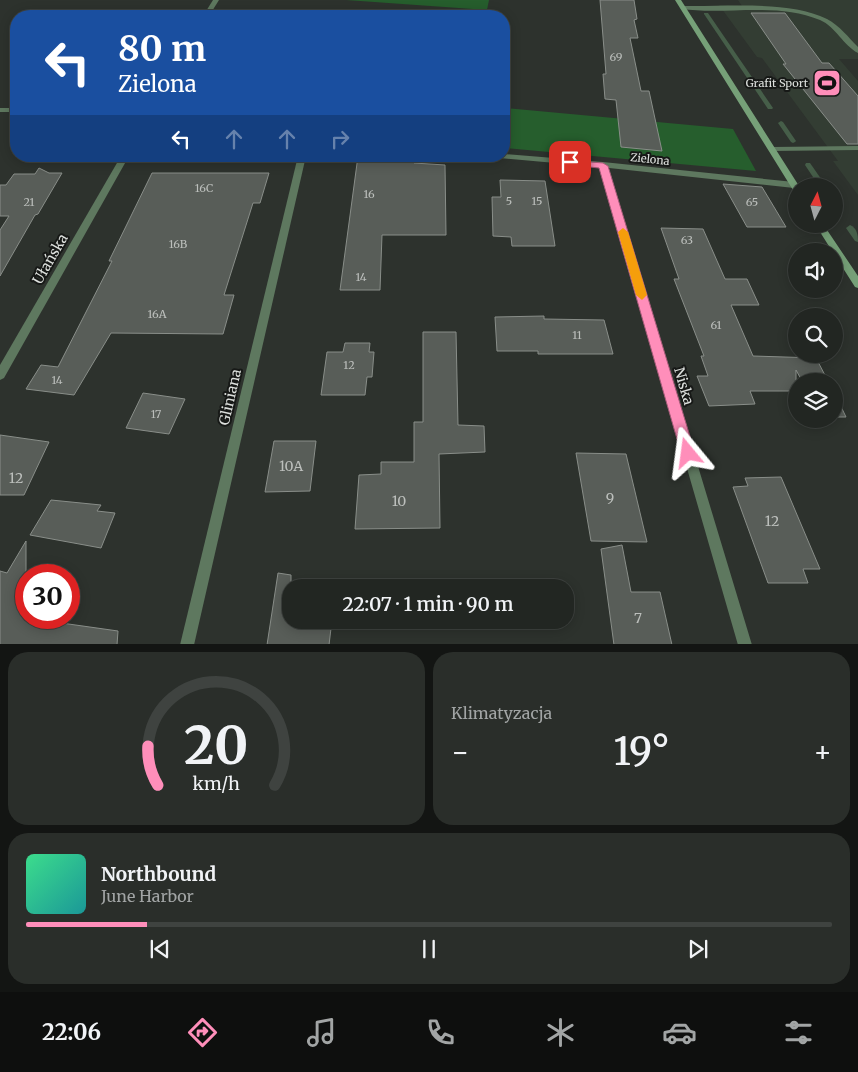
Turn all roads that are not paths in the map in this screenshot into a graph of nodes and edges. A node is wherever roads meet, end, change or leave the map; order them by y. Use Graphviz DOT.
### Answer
graph roads {
  1 [pos="678,0"];
  2 [pos="683,8"];
  3 [pos="858,51"];
  4 [pos="858,148"];
  5 [pos="772,149"];
  6 [pos="510,157"];
  7 [pos="122,162"];
  8 [pos="301,162"];
  9 [pos="603,166"];
  10 [pos="790,178"];
  11 [pos="788,185"];
  12 [pos="825,233"];
  13 [pos="858,284"];
  14 [pos="0,375"];
  15 [pos="187,644"];
  16 [pos="745,644"];
  1 -- 2 [label="street"];
  2 -- 3 [label="street"];
  2 -- 5 [label="street"];
  4 -- 5 [label="street"];
  5 -- 10 [label="street"];
  6 -- 9 [label="street, Zielona"];
  7 -- 14 [label="street, Ułańska"];
  8 -- 15 [label="street, Gliniana"];
  9 -- 11 [label="street, Zielona"];
  9 -- 16 [label="street, Niska"];
  12 -- 13 [label="street"];
}
